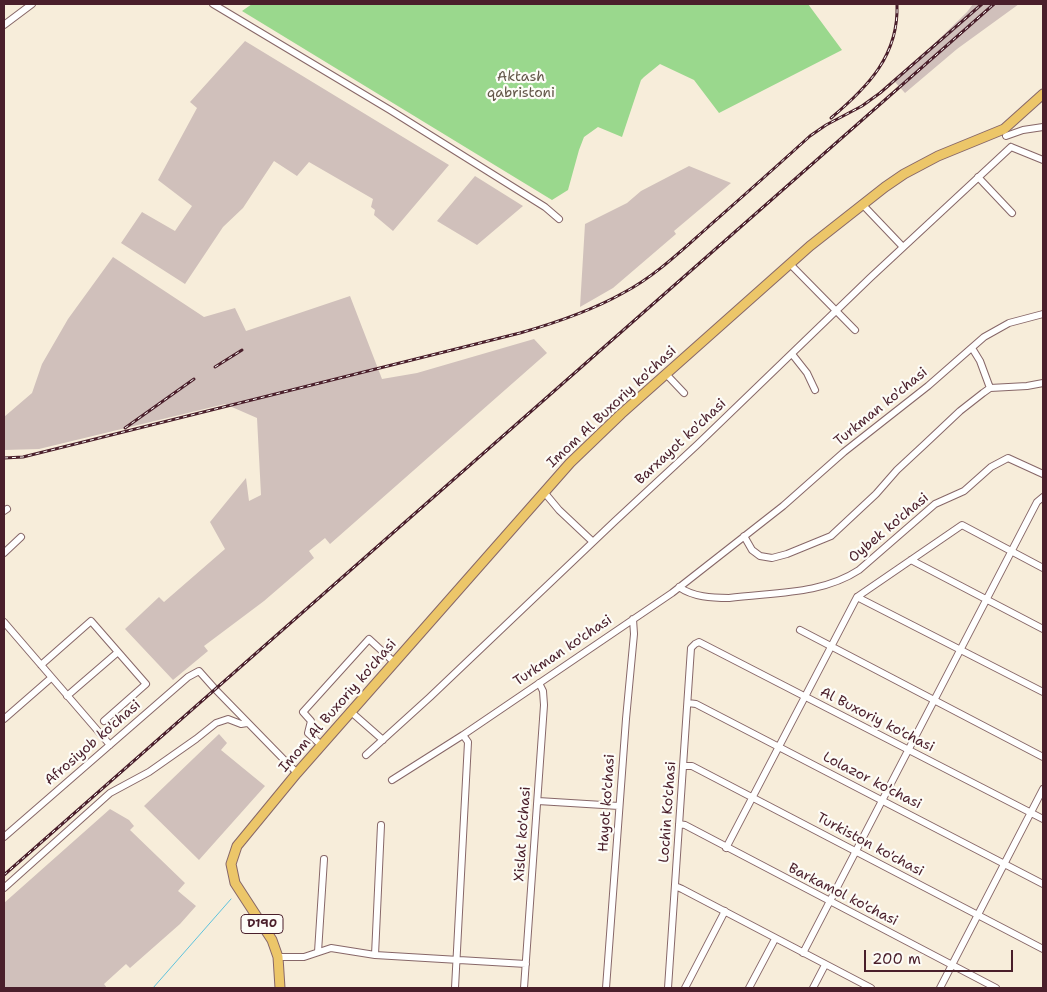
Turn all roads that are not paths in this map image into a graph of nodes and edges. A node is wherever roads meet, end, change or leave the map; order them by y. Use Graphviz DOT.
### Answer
graph roads {
  1 [pos="32,4"];
  2 [pos="213,4"];
  3 [pos="4,25"];
  4 [pos="1043,94"];
  5 [pos="1043,127"];
  6 [pos="1005,132"];
  7 [pos="1011,147"];
  8 [pos="1043,160"];
  9 [pos="978,177"];
  10 [pos="862,204"];
  11 [pos="1012,213"];
  12 [pos="559,219"];
  13 [pos="904,247"];
  14 [pos="790,264"];
  15 [pos="836,310"];
  16 [pos="1043,314"];
  17 [pos="855,330"];
  18 [pos="972,348"];
  19 [pos="792,354"];
  20 [pos="666,374"];
  21 [pos="1043,383"];
  22 [pos="990,388"];
  23 [pos="816,390"];
  24 [pos="684,393"];
  25 [pos="1043,474"];
  26 [pos="544,492"];
  27 [pos="1043,497"];
  28 [pos="1040,504"];
  29 [pos="744,536"];
  30 [pos="21,538"];
  31 [pos="593,542"];
  32 [pos="1012,551"];
  33 [pos="4,553"];
  34 [pos="911,560"];
  35 [pos="1043,568"];
  36 [pos="678,587"];
  37 [pos="857,597"];
  38 [pos="987,599"];
  39 [pos="633,619"];
  40 [pos="4,622"];
  41 [pos="1043,629"];
  42 [pos="800,630"];
  43 [pos="700,642"];
  44 [pos="831,646"];
  45 [pos="960,650"];
  46 [pos="118,652"];
  47 [pos="394,662"];
  48 [pos="41,666"];
  49 [pos="51,678"];
  50 [pos="539,683"];
  51 [pos="1043,692"];
  52 [pos="67,696"];
  53 [pos="805,697"];
  54 [pos="934,700"];
  55 [pos="688,703"];
  56 [pos="350,711"];
  57 [pos="4,719"];
  58 [pos="104,721"];
  59 [pos="247,723"];
  60 [pos="463,735"];
  61 [pos="383,740"];
  62 [pos="110,745"];
  63 [pos="321,745"];
  64 [pos="779,747"];
  65 [pos="907,750"];
  66 [pos="366,755"];
  67 [pos="1043,757"];
  68 [pos="684,766"];
  69 [pos="297,773"];
  70 [pos="392,780"];
  71 [pos="1043,789"];
  72 [pos="752,798"];
  73 [pos="538,801"];
  74 [pos="882,801"];
  75 [pos="619,806"];
  76 [pos="1031,813"];
  77 [pos="1043,819"];
  78 [pos="680,824"];
  79 [pos="381,825"];
  80 [pos="4,837"];
  81 [pos="726,848"];
  82 [pos="856,851"];
  83 [pos="324,859"];
  84 [pos="1005,864"];
  85 [pos="1043,884"];
  86 [pos="675,886"];
  87 [pos="4,888"];
  88 [pos="829,902"];
  89 [pos="726,911"];
  90 [pos="978,916"];
  91 [pos="775,939"];
  92 [pos="1043,949"];
  93 [pos="318,952"];
  94 [pos="803,952"];
  95 [pos="375,955"];
  96 [pos="278,957"];
  97 [pos="457,961"];
  98 [pos="526,964"];
  99 [pos="825,965"];
  100 [pos="952,965"];
  101 [pos="280,988"];
  102 [pos="455,988"];
  103 [pos="524,988"];
  104 [pos="606,988"];
  105 [pos="668,988"];
  106 [pos="686,988"];
  107 [pos="749,988"];
  108 [pos="813,988"];
  109 [pos="871,988"];
  110 [pos="940,988"];
  111 [pos="996,988"];
  1 -- 3 [label="street"];
  2 -- 12 [label="street"];
  4 -- 6 [label="main road, Imom Al Buxoriy ko'chasi"];
  5 -- 6 [label="street"];
  6 -- 7 [label="street"];
  6 -- 10 [label="main road, Imom Al Buxoriy ko'chasi"];
  7 -- 8 [label="street"];
  7 -- 9 [label="street, Barxayot ko'chasi"];
  9 -- 11 [label="street"];
  9 -- 13 [label="street, Barxayot ko'chasi"];
  10 -- 13 [label="street"];
  10 -- 14 [label="main road, Imom Al Buxoriy ko'chasi"];
  13 -- 15 [label="street, Barxayot ko'chasi"];
  14 -- 15 [label="street"];
  14 -- 20 [label="main road, Imom Al Buxoriy ko'chasi"];
  15 -- 17 [label="street"];
  15 -- 19 [label="street, Barxayot ko'chasi"];
  16 -- 18 [label="street, Turkman ko'chasi"];
  18 -- 22 [label="street"];
  18 -- 29 [label="street, Turkman ko'chasi"];
  19 -- 23 [label="street"];
  19 -- 31 [label="street, Barxayot ko'chasi"];
  20 -- 24 [label="street"];
  20 -- 26 [label="main road, Imom Al Buxoriy ko'chasi"];
  21 -- 22 [label="street"];
  22 -- 29 [label="street"];
  25 -- 36 [label="street, Oybek ko'chasi"];
  26 -- 31 [label="street"];
  26 -- 47 [label="main road, Imom Al Buxoriy ko'chasi"];
  27 -- 28 [label="street"];
  28 -- 32 [label="street"];
  29 -- 36 [label="street, Turkman ko'chasi"];
  30 -- 33 [label="street"];
  31 -- 61 [label="street, Barxayot ko'chasi"];
  32 -- 34 [label="street"];
  32 -- 35 [label="street"];
  32 -- 38 [label="street"];
  34 -- 37 [label="street"];
  34 -- 38 [label="street"];
  36 -- 39 [label="street, Turkman ko'chasi"];
  37 -- 44 [label="street"];
  37 -- 45 [label="street"];
  38 -- 41 [label="street"];
  38 -- 45 [label="street"];
  39 -- 50 [label="street, Turkman ko'chasi"];
  39 -- 75 [label="street, Hayot ko'chasi"];
  40 -- 48 [label="street"];
  42 -- 44 [label="street"];
  43 -- 53 [label="street, Al Buxoriy ko'chasi"];
  43 -- 55 [label="street, Lochin Ko'chasi"];
  44 -- 53 [label="street"];
  44 -- 54 [label="street"];
  45 -- 51 [label="street"];
  45 -- 54 [label="street"];
  46 -- 48 [label="street"];
  46 -- 52 [label="street"];
  46 -- 58 [label="street"];
  47 -- 56 [label="main road, Imom Al Buxoriy ko'chasi"];
  47 -- 63 [label="street"];
  48 -- 49 [label="street"];
  49 -- 52 [label="street"];
  49 -- 57 [label="street"];
  50 -- 60 [label="street, Turkman ko'chasi"];
  50 -- 73 [label="street, Xislat ko'chasi"];
  52 -- 62 [label="street"];
  53 -- 64 [label="street"];
  53 -- 65 [label="street, Al Buxoriy ko'chasi"];
  54 -- 65 [label="street"];
  54 -- 67 [label="street"];
  55 -- 64 [label="street, Lolazor ko'chasi"];
  55 -- 68 [label="street, Lochin Ko'chasi"];
  56 -- 61 [label="street"];
  56 -- 63 [label="main road, Imom Al Buxoriy ko'chasi"];
  59 -- 62 [label="street, Afrosiyob ko'chasi"];
  59 -- 69 [label="street"];
  59 -- 87 [label="street"];
  60 -- 70 [label="street, Turkman ko'chasi"];
  60 -- 97 [label="street"];
  61 -- 66 [label="street, Barxayot ko'chasi"];
  62 -- 80 [label="street, Afrosiyob ko'chasi"];
  63 -- 69 [label="main road, Imom Al Buxoriy ko'chasi"];
  64 -- 72 [label="street"];
  64 -- 74 [label="street, Lolazor ko'chasi"];
  65 -- 74 [label="street"];
  65 -- 76 [label="street, Al Buxoriy ko'chasi"];
  68 -- 72 [label="street, Turkiston ko'chasi"];
  68 -- 78 [label="street, Lochin Ko'chasi"];
  69 -- 96 [label="main road, Imom Al Buxoriy ko'chasi / D190"];
  71 -- 76 [label="street"];
  72 -- 81 [label="street"];
  72 -- 82 [label="street, Turkiston ko'chasi"];
  73 -- 75 [label="street"];
  73 -- 98 [label="street, Xislat ko'chasi"];
  74 -- 82 [label="street"];
  74 -- 84 [label="street, Lolazor ko'chasi"];
  75 -- 104 [label="street, Hayot ko'chasi"];
  76 -- 77 [label="street, Al Buxoriy ko'chasi"];
  76 -- 84 [label="street"];
  78 -- 81 [label="street, Barkamol ko'chasi"];
  78 -- 86 [label="street, Lochin Ko'chasi"];
  79 -- 95 [label="street"];
  81 -- 88 [label="street, Barkamol ko'chasi"];
  82 -- 88 [label="street"];
  82 -- 90 [label="street, Turkiston ko'chasi"];
  83 -- 93 [label="street"];
  84 -- 85 [label="street, Lolazor ko'chasi"];
  84 -- 90 [label="street"];
  86 -- 89 [label="street"];
  86 -- 105 [label="street, Lochin Ko'chasi"];
  88 -- 94 [label="street"];
  88 -- 100 [label="street, Barkamol ko'chasi"];
  89 -- 91 [label="street"];
  89 -- 106 [label="street"];
  90 -- 92 [label="street, Turkiston ko'chasi"];
  90 -- 100 [label="street"];
  91 -- 94 [label="street"];
  91 -- 107 [label="street"];
  93 -- 95 [label="street"];
  93 -- 96 [label="street"];
  94 -- 99 [label="street"];
  95 -- 97 [label="street"];
  96 -- 101 [label="main road, D190"];
  97 -- 98 [label="street"];
  97 -- 102 [label="street"];
  98 -- 103 [label="street, Xislat ko'chasi"];
  99 -- 108 [label="street"];
  99 -- 109 [label="street"];
  100 -- 110 [label="street"];
  100 -- 111 [label="street, Barkamol ko'chasi"];
}
